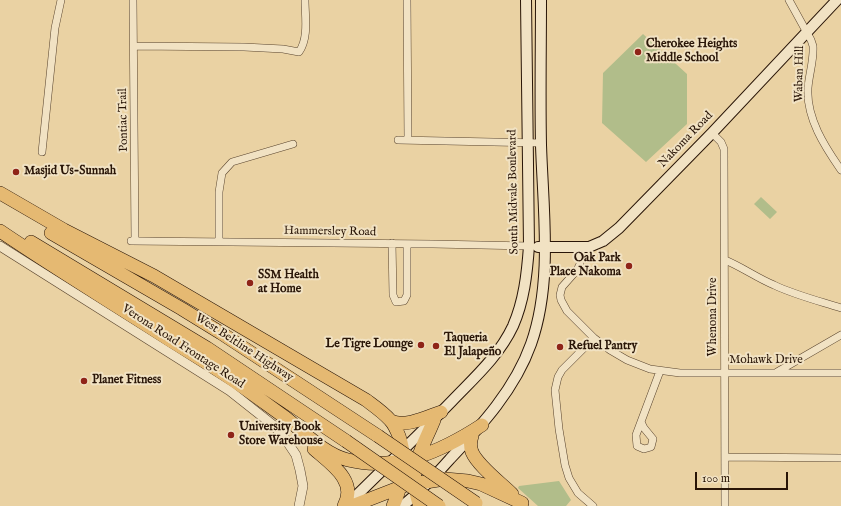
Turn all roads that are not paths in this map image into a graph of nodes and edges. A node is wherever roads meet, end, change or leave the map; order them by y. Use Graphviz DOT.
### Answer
graph roads {
  1 [pos="61,0"];
  2 [pos="133,0"];
  3 [pos="305,0"];
  4 [pos="407,0"];
  5 [pos="526,0"];
  6 [pos="541,0"];
  7 [pos="789,0"];
  8 [pos="837,0"];
  9 [pos="807,32"];
  10 [pos="134,46"];
  11 [pos="712,133"];
  12 [pos="398,140"];
  13 [pos="408,140"];
  14 [pos="527,143"];
  15 [pos="541,143"];
  16 [pos="293,144"];
  17 [pos="42,152"];
  18 [pos="841,170"];
  19 [pos="0,194"];
  20 [pos="0,203"];
  21 [pos="0,223"];
  22 [pos="0,232"];
  23 [pos="133,241"];
  24 [pos="219,242"];
  25 [pos="392,244"];
  26 [pos="407,244"];
  27 [pos="0,246"];
  28 [pos="529,246"];
  29 [pos="544,247"];
  30 [pos="581,247"];
  31 [pos="725,260"];
  32 [pos="841,308"];
  33 [pos="841,335"];
  34 [pos="594,338"];
  35 [pos="660,371"];
  36 [pos="725,372"];
  37 [pos="776,372"];
  38 [pos="841,373"];
  39 [pos="274,411"];
  40 [pos="438,416"];
  41 [pos="391,421"];
  42 [pos="641,422"];
  43 [pos="482,425"];
  44 [pos="472,436"];
  45 [pos="404,455"];
  46 [pos="418,457"];
  47 [pos="725,457"];
  48 [pos="841,458"];
  49 [pos="389,463"];
  50 [pos="430,480"];
  51 [pos="401,486"];
  52 [pos="412,498"];
  53 [pos="478,505"];
  54 [pos="524,505"];
  55 [pos="299,506"];
  56 [pos="345,506"];
  57 [pos="352,506"];
  58 [pos="393,506"];
  59 [pos="439,506"];
  60 [pos="593,506"];
  61 [pos="725,506"];
  1 -- 17 [label="street"];
  2 -- 10 [label="street, Pontiac Trail"];
  3 -- 10 [label="street"];
  4 -- 13 [label="street"];
  5 -- 14 [label="main road, South Midvale Boulevard"];
  6 -- 15 [label="main road"];
  7 -- 9 [label="street, Waban Hill"];
  8 -- 9 [label="main road, Nakoma Road"];
  9 -- 11 [label="main road, Nakoma Road"];
  9 -- 18 [label="street, Waban Hill"];
  10 -- 23 [label="street, Pontiac Trail"];
  11 -- 30 [label="main road, Nakoma Road"];
  11 -- 31 [label="street, Whenona Drive"];
  12 -- 13 [label="street"];
  13 -- 14 [label="street"];
  14 -- 15 [label="street"];
  14 -- 28 [label="main road, South Midvale Boulevard"];
  15 -- 29 [label="main road"];
  16 -- 24 [label="street"];
  19 -- 41 [label="highway"];
  20 -- 53 [label="highway, West Beltline Highway, bridge"];
  21 -- 59 [label="highway, West Beltline Highway, bridge"];
  22 -- 39 [label="highway"];
  23 -- 24 [label="street, Hammersley Road"];
  24 -- 25 [label="street, Hammersley Road"];
  25 -- 26 [label="street, Hammersley Road"];
  25 -- 26 [label="street"];
  26 -- 28 [label="street, Hammersley Road"];
  27 -- 55 [label="street, Verona Road Frontage Road"];
  28 -- 29 [label="main road, Nakoma Road"];
  28 -- 40 [label="main road, South Midvale Boulevard"];
  29 -- 30 [label="main road, Nakoma Road"];
  29 -- 43 [label="main road"];
  30 -- 34 [label="street, Mohawk Drive"];
  31 -- 32 [label="street"];
  31 -- 36 [label="street, Whenona Drive"];
  33 -- 37 [label="street"];
  34 -- 35 [label="street, Mohawk Drive"];
  34 -- 60 [label="street"];
  35 -- 36 [label="street, Mohawk Drive"];
  35 -- 42 [label="street"];
  36 -- 37 [label="street, Mohawk Drive"];
  36 -- 47 [label="street, Whenona Drive"];
  37 -- 38 [label="street, Mohawk Drive"];
  39 -- 49 [label="highway"];
  39 -- 56 [label="highway"];
  40 -- 41 [label="highway"];
  40 -- 45 [label="main road, South Midvale Boulevard"];
  40 -- 46 [label="highway"];
  41 -- 45 [label="highway"];
  43 -- 44 [label="main road"];
  43 -- 46 [label="highway"];
  44 -- 50 [label="main road"];
  44 -- 54 [label="highway"];
  45 -- 46 [label="highway"];
  45 -- 49 [label="highway"];
  45 -- 51 [label="highway"];
  46 -- 52 [label="highway"];
  47 -- 48 [label="street"];
  47 -- 61 [label="street, Whenona Drive"];
  49 -- 56 [label="main road"];
  50 -- 52 [label="highway"];
  50 -- 54 [label="highway"];
  51 -- 52 [label="highway"];
  51 -- 57 [label="highway"];
  51 -- 58 [label="highway"];
}
